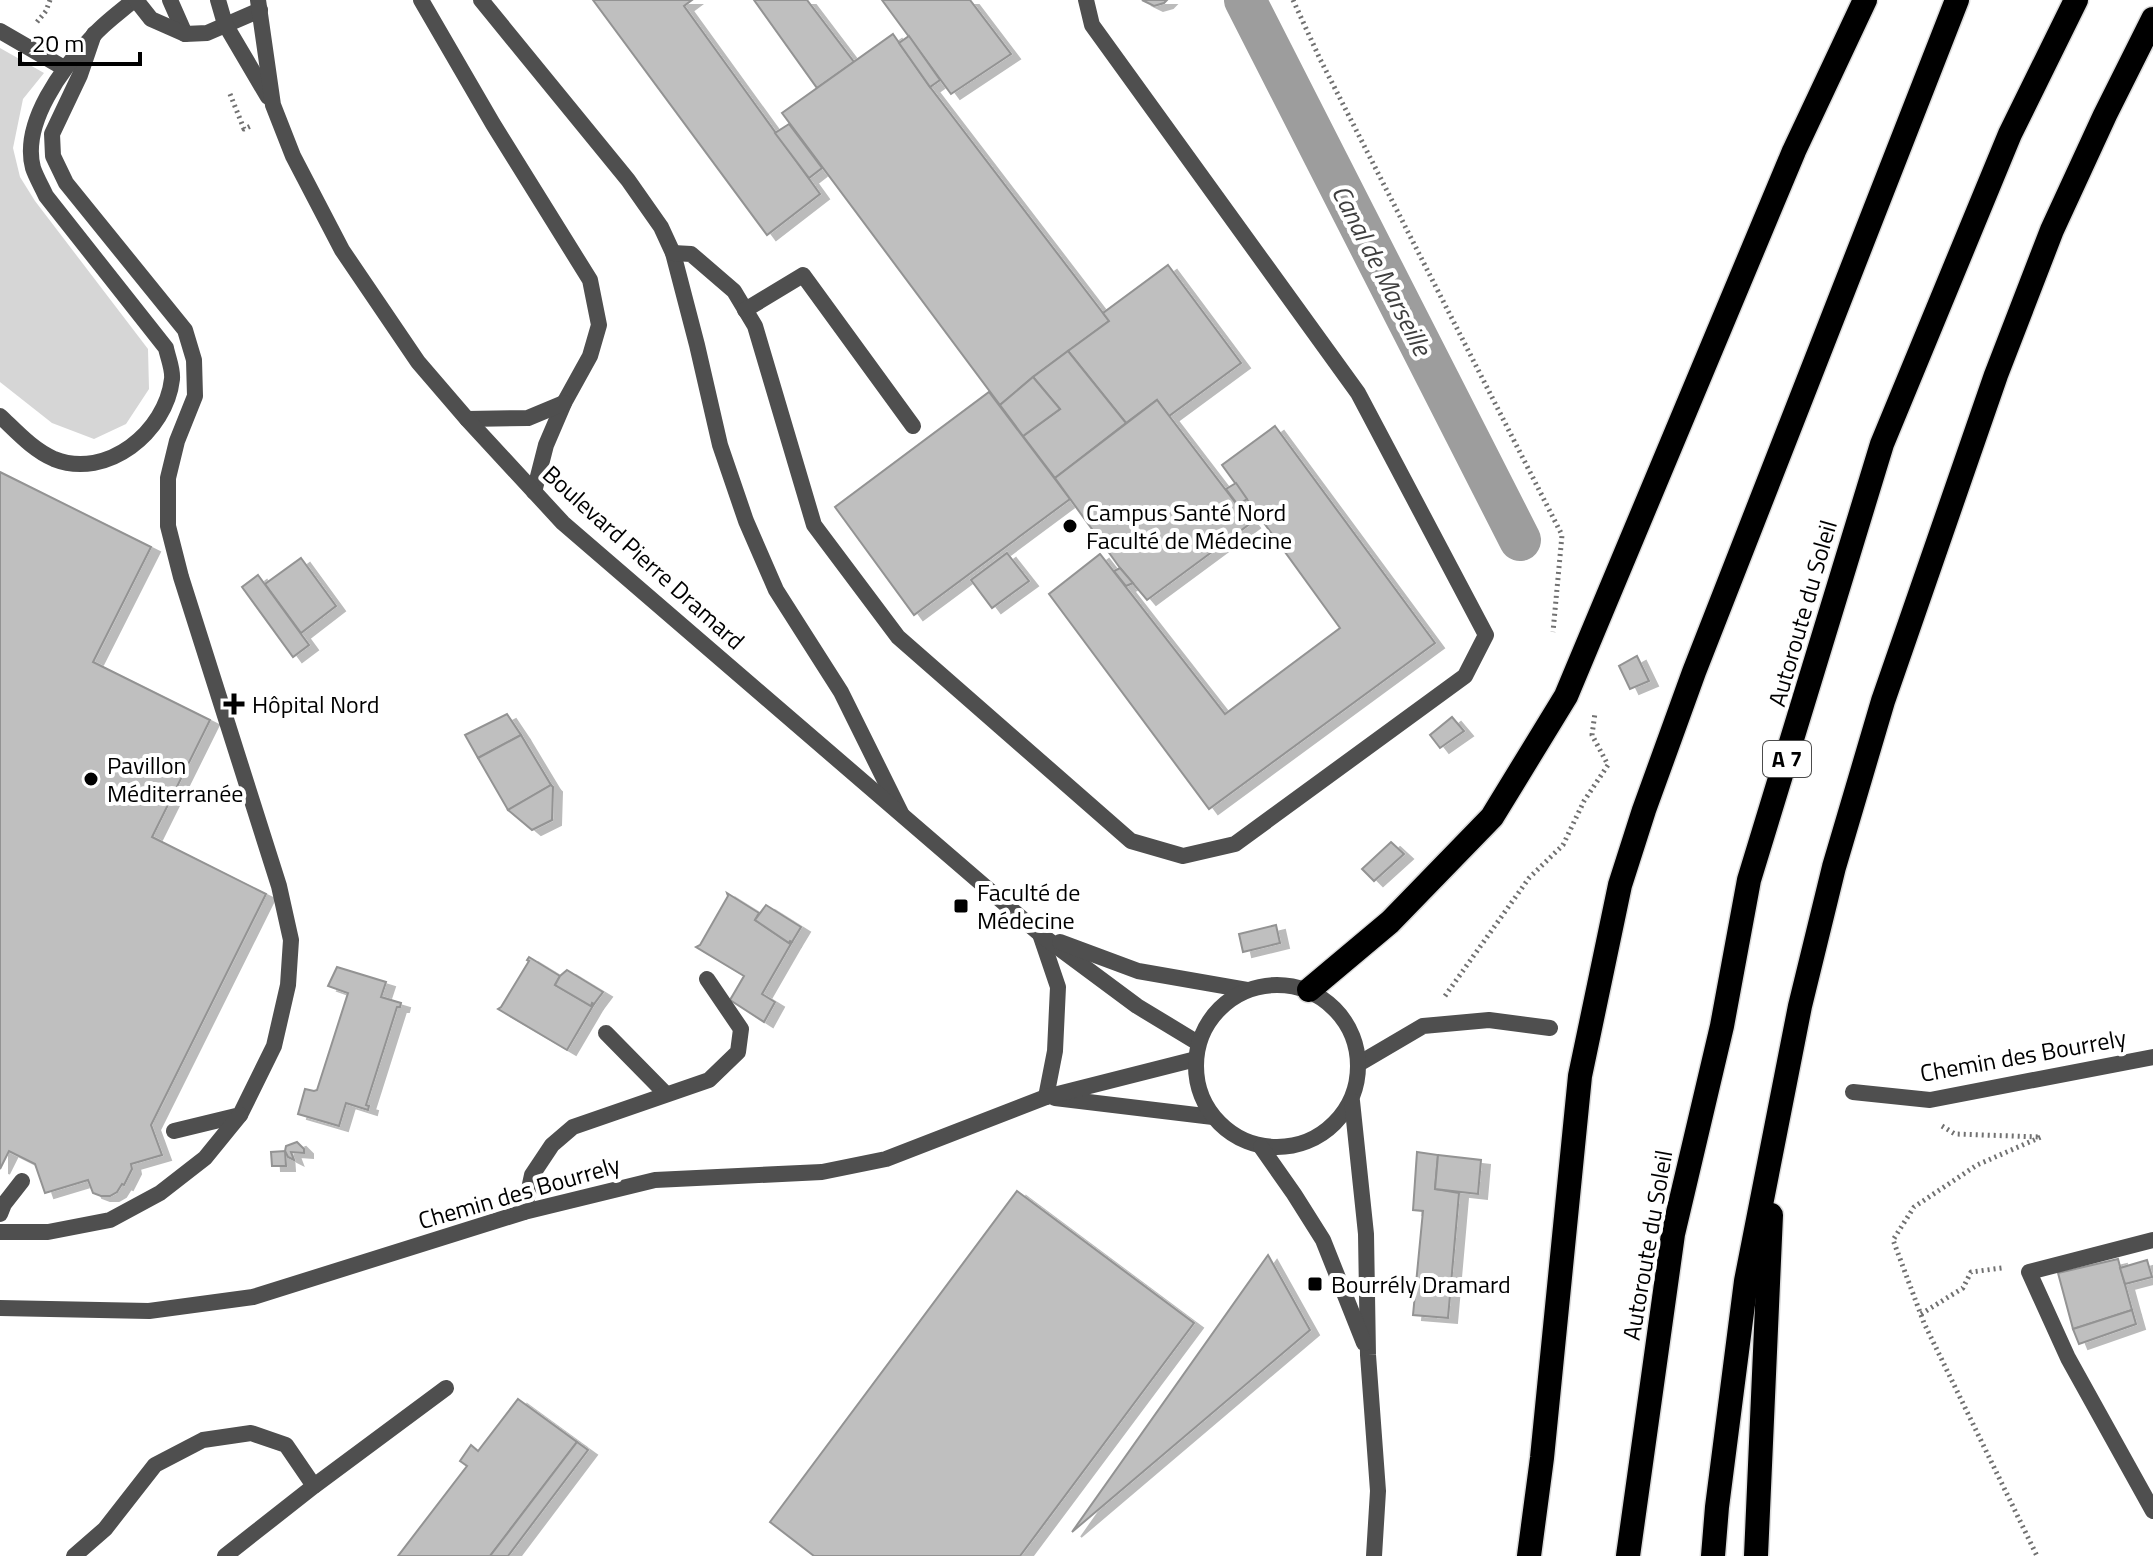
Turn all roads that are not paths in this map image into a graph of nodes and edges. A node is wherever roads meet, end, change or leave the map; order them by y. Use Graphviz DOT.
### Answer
graph roads {
  1 [pos="135,0"];
  2 [pos="170,0"];
  3 [pos="218,0"];
  4 [pos="421,0"];
  5 [pos="1086,0"];
  6 [pos="1865,0"];
  7 [pos="1957,0"];
  8 [pos="2076,0"];
  9 [pos="487,2"];
  10 [pos="259,5"];
  11 [pos="2153,19"];
  12 [pos="225,24"];
  13 [pos="0,31"];
  14 [pos="94,34"];
  15 [pos="185,34"];
  16 [pos="64,68"];
  17 [pos="273,105"];
  18 [pos="673,253"];
  19 [pos="745,310"];
  20 [pos="564,403"];
  21 [pos="0,416"];
  22 [pos="467,419"];
  23 [pos="913,426"];
  24 [pos="0,432"];
  25 [pos="38,450"];
  26 [pos="534,492"];
  27 [pos="901,813"];
  28 [pos="1040,934"];
  29 [pos="707,979"];
  30 [pos="1247,990"];
  31 [pos="1309,990"];
  32 [pos="1550,1028"];
  33 [pos="606,1033"];
  34 [pos="1197,1051"];
  35 [pos="2153,1057"];
  36 [pos="1360,1063"];
  37 [pos="1853,1092"];
  38 [pos="665,1093"];
  39 [pos="1046,1097"];
  40 [pos="1352,1101"];
  41 [pos="240,1115"];
  42 [pos="1213,1117"];
  43 [pos="1775,1130"];
  44 [pos="174,1131"];
  45 [pos="1261,1147"];
  46 [pos="22,1181"];
  47 [pos="524,1212"];
  48 [pos="0,1214"];
  49 [pos="0,1232"];
  50 [pos="2153,1240"];
  51 [pos="0,1308"];
  52 [pos="1368,1355"];
  53 [pos="446,1388"];
  54 [pos="314,1486"];
  55 [pos="2153,1511"];
  56 [pos="74,1556"];
  57 [pos="225,1556"];
  58 [pos="1374,1556"];
  59 [pos="1529,1556"];
  60 [pos="1628,1556"];
  61 [pos="1713,1556"];
  62 [pos="1756,1556"];
  1 -- 14 [label="street"];
  1 -- 15 [label="street"];
  2 -- 15 [label="street"];
  3 -- 12 [label="street, Boulevard Pierre Dramard"];
  4 -- 20 [label="street"];
  5 -- 19 [label="street"];
  6 -- 31 [label="highway"];
  7 -- 59 [label="highway"];
  8 -- 60 [label="highway, Autoroute du Soleil / A 7"];
  9 -- 18 [label="street"];
  10 -- 12 [label="street"];
  10 -- 17 [label="street, Boulevard Pierre Dramard"];
  11 -- 43 [label="highway"];
  12 -- 15 [label="street"];
  12 -- 17 [label="street, Boulevard Pierre Dramard"];
  13 -- 16 [label="street"];
  14 -- 16 [label="street"];
  14 -- 41 [label="street"];
  16 -- 25 [label="street"];
  17 -- 22 [label="street, Boulevard Pierre Dramard"];
  18 -- 19 [label="street"];
  18 -- 27 [label="street"];
  19 -- 23 [label="street"];
  20 -- 22 [label="street"];
  20 -- 26 [label="street"];
  21 -- 25 [label="street"];
  22 -- 26 [label="street, Boulevard Pierre Dramard"];
  24 -- 25 [label="street"];
  26 -- 27 [label="street, Boulevard Pierre Dramard"];
  27 -- 28 [label="street, Boulevard Pierre Dramard"];
  28 -- 30 [label="street, Boulevard Pierre Dramard"];
  28 -- 34 [label="street, Boulevard Pierre Dramard"];
  28 -- 39 [label="street"];
  29 -- 38 [label="street"];
  30 -- 31 [label="street"];
  30 -- 34 [label="street"];
  31 -- 36 [label="street"];
  32 -- 36 [label="street"];
  33 -- 38 [label="street"];
  34 -- 39 [label="street, Chemin des Bourrely"];
  34 -- 42 [label="street"];
  35 -- 37 [label="street, Chemin des Bourrely"];
  36 -- 40 [label="street"];
  38 -- 47 [label="street"];
  39 -- 42 [label="street, Chemin des Bourrely"];
  39 -- 47 [label="street, Chemin des Bourrely"];
  40 -- 45 [label="street"];
  40 -- 52 [label="street"];
  41 -- 44 [label="street"];
  41 -- 49 [label="street"];
  42 -- 45 [label="street"];
  43 -- 61 [label="highway"];
  43 -- 62 [label="highway"];
  45 -- 52 [label="street"];
  46 -- 48 [label="street"];
  47 -- 51 [label="street, Chemin des Bourrely"];
  50 -- 55 [label="street"];
  52 -- 58 [label="street"];
  53 -- 54 [label="street"];
  54 -- 56 [label="street"];
  54 -- 57 [label="street"];
}
